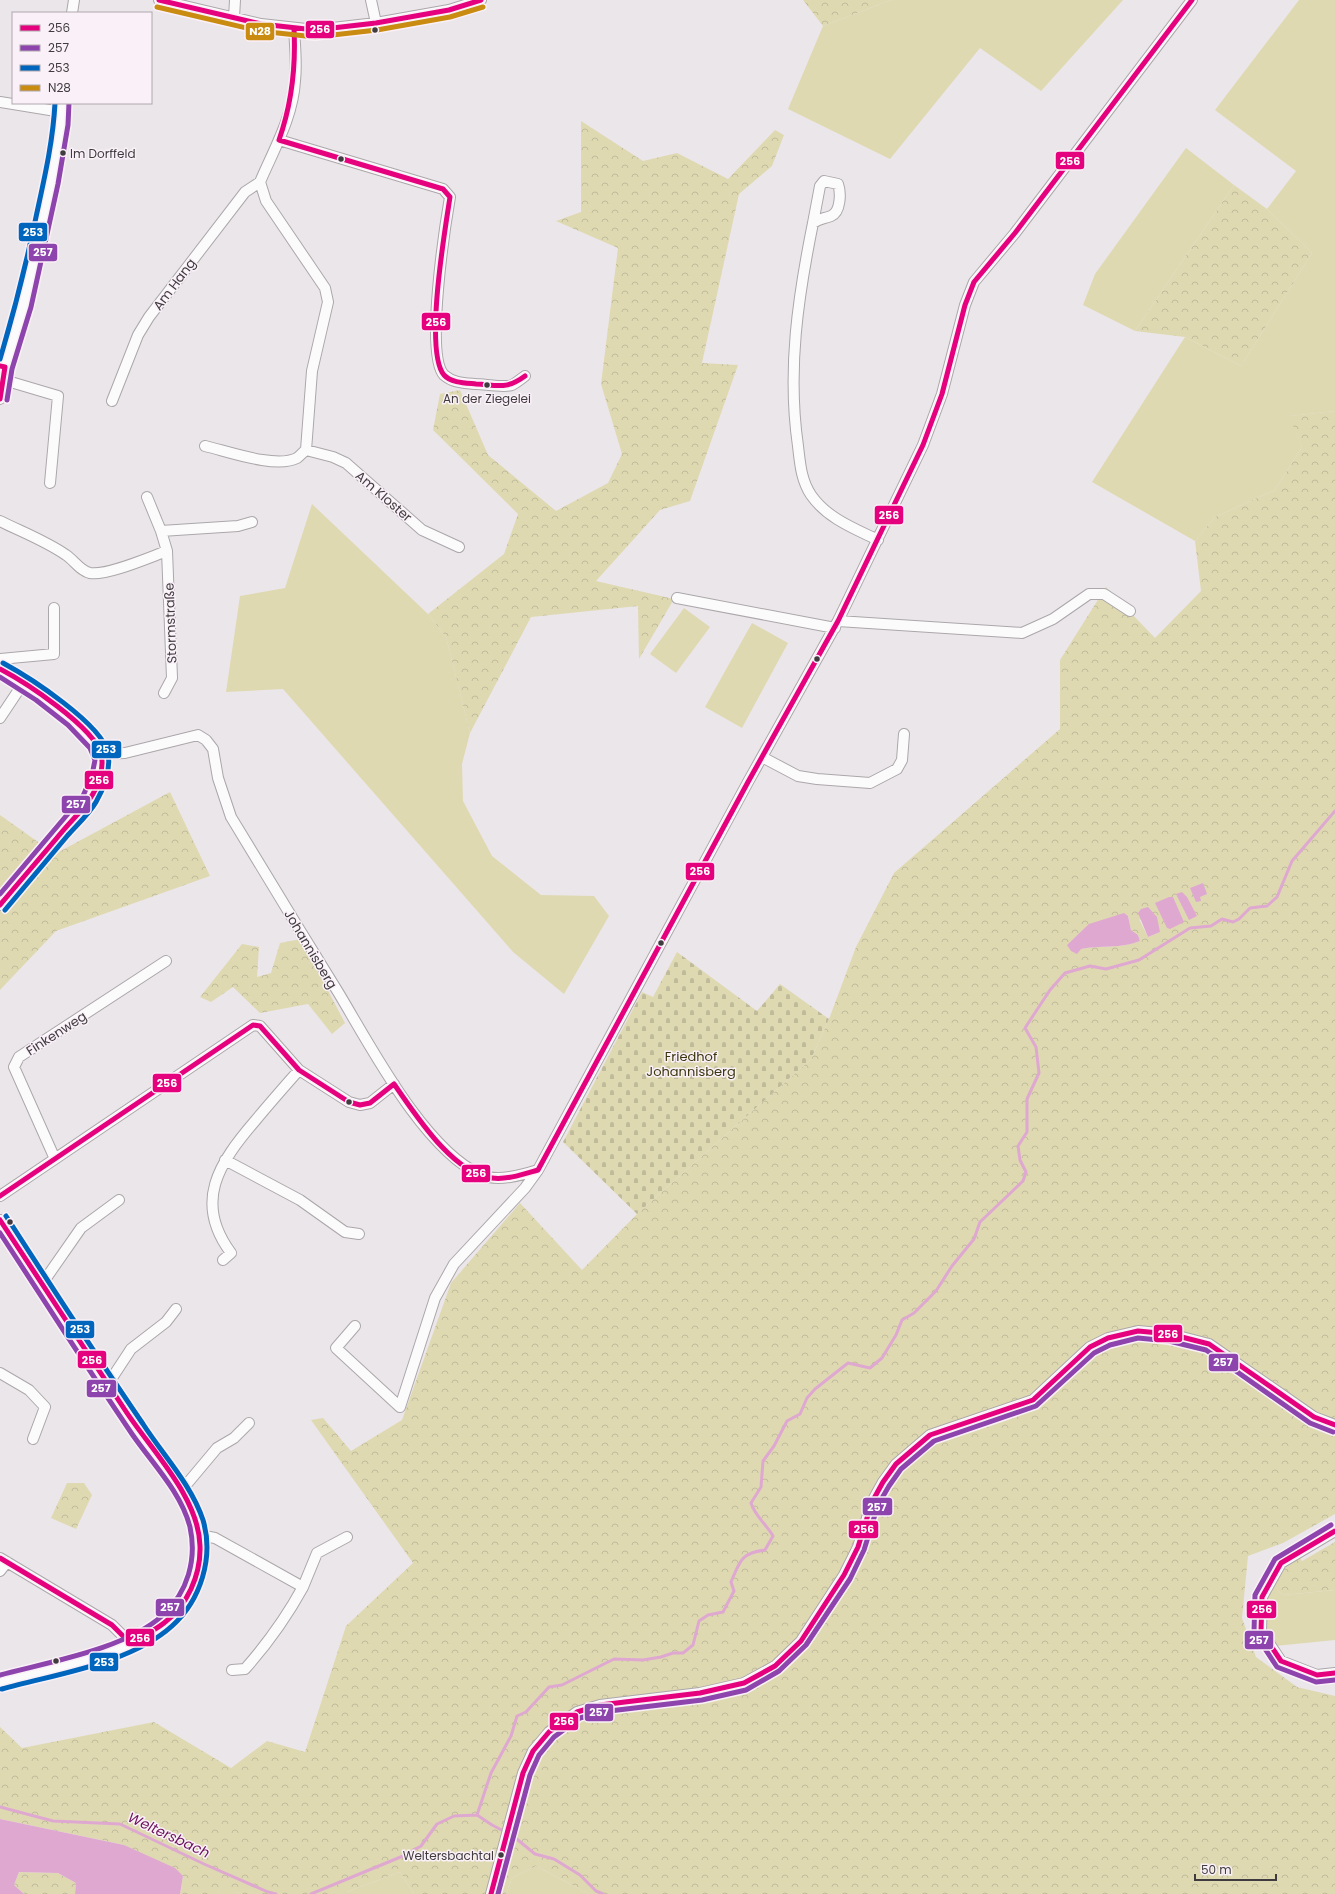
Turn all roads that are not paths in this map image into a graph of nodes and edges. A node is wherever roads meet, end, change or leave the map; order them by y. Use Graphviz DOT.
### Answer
graph roads {
  1 [pos="74,0"];
  2 [pos="159,0"];
  3 [pos="235,0"];
  4 [pos="371,0"];
  5 [pos="481,0"];
  6 [pos="1192,0"];
  7 [pos="463,3"];
  8 [pos="72,12"];
  9 [pos="234,18"];
  10 [pos="376,23"];
  11 [pos="294,29"];
  12 [pos="0,102"];
  13 [pos="12,103"];
  14 [pos="25,104"];
  15 [pos="62,107"];
  16 [pos="279,140"];
  17 [pos="260,182"];
  18 [pos="812,223"];
  19 [pos="2,366"];
  20 [pos="525,376"];
  21 [pos="4,380"];
  22 [pos="0,399"];
  23 [pos="112,401"];
  24 [pos="206,446"];
  25 [pos="306,450"];
  26 [pos="50,483"];
  27 [pos="147,497"];
  28 [pos="0,521"];
  29 [pos="252,522"];
  30 [pos="161,531"];
  31 [pos="878,540"];
  32 [pos="459,547"];
  33 [pos="167,551"];
  34 [pos="677,598"];
  35 [pos="54,608"];
  36 [pos="1130,611"];
  37 [pos="836,624"];
  38 [pos="0,659"];
  39 [pos="0,668"];
  40 [pos="24,682"];
  41 [pos="164,693"];
  42 [pos="0,718"];
  43 [pos="904,734"];
  44 [pos="101,754"];
  45 [pos="762,757"];
  46 [pos="0,905"];
  47 [pos="166,961"];
  48 [pos="298,1070"];
  49 [pos="394,1084"];
  50 [pos="54,1159"];
  51 [pos="225,1160"];
  52 [pos="538,1170"];
  53 [pos="0,1196"];
  54 [pos="119,1200"];
  55 [pos="0,1220"];
  56 [pos="359,1234"];
  57 [pos="224,1260"];
  58 [pos="42,1284"];
  59 [pos="176,1309"];
  60 [pos="355,1326"];
  61 [pos="0,1373"];
  62 [pos="108,1384"];
  63 [pos="249,1423"];
  64 [pos="1335,1425"];
  65 [pos="33,1439"];
  66 [pos="181,1491"];
  67 [pos="1335,1531"];
  68 [pos="199,1535"];
  69 [pos="347,1537"];
  70 [pos="3,1560"];
  71 [pos="0,1570"];
  72 [pos="303,1588"];
  73 [pos="130,1643"];
  74 [pos="232,1670"];
  75 [pos="1335,1674"];
  76 [pos="0,1682"];
  77 [pos="491,1894"];
  1 -- 8 [label="street"];
  2 -- 9 [label="street"];
  3 -- 9 [label="street"];
  4 -- 10 [label="street"];
  5 -- 7 [label="street"];
  6 -- 31 [label="street"];
  7 -- 10 [label="street"];
  9 -- 11 [label="street"];
  10 -- 11 [label="street"];
  11 -- 16 [label="street"];
  12 -- 13 [label="street"];
  14 -- 15 [label="street"];
  15 -- 19 [label="street"];
  16 -- 17 [label="street"];
  16 -- 20 [label="street"];
  17 -- 23 [label="street, Am Hang"];
  17 -- 25 [label="street"];
  18 -- 31 [label="street"];
  19 -- 21 [label="street"];
  21 -- 22 [label="street"];
  21 -- 26 [label="street"];
  24 -- 25 [label="street"];
  25 -- 32 [label="street, Am Kloster"];
  27 -- 30 [label="street, Stormstraße"];
  28 -- 33 [label="street"];
  29 -- 30 [label="street"];
  30 -- 33 [label="street, Stormstraße"];
  31 -- 37 [label="street"];
  33 -- 41 [label="street, Stormstraße"];
  34 -- 37 [label="street"];
  35 -- 38 [label="street"];
  36 -- 37 [label="street"];
  37 -- 45 [label="street"];
  39 -- 40 [label="street"];
  40 -- 42 [label="street"];
  40 -- 44 [label="street"];
  43 -- 45 [label="street"];
  44 -- 46 [label="street"];
  44 -- 49 [label="street, Johannisberg"];
  45 -- 52 [label="street"];
  47 -- 50 [label="street, Finkenweg"];
  48 -- 49 [label="street"];
  48 -- 50 [label="street"];
  48 -- 51 [label="street"];
  49 -- 52 [label="street, Johannisberg"];
  50 -- 53 [label="street"];
  51 -- 56 [label="street"];
  51 -- 57 [label="street"];
  52 -- 60 [label="street"];
  54 -- 58 [label="street"];
  55 -- 58 [label="street"];
  58 -- 62 [label="street"];
  59 -- 62 [label="street"];
  61 -- 65 [label="street"];
  62 -- 66 [label="street"];
  63 -- 66 [label="street"];
  64 -- 77 [label="street"];
  66 -- 68 [label="street"];
  67 -- 75 [label="street"];
  68 -- 72 [label="street"];
  68 -- 73 [label="street"];
  69 -- 72 [label="street"];
  70 -- 71 [label="street"];
  70 -- 73 [label="street"];
  72 -- 74 [label="street"];
  73 -- 76 [label="street"];
}
